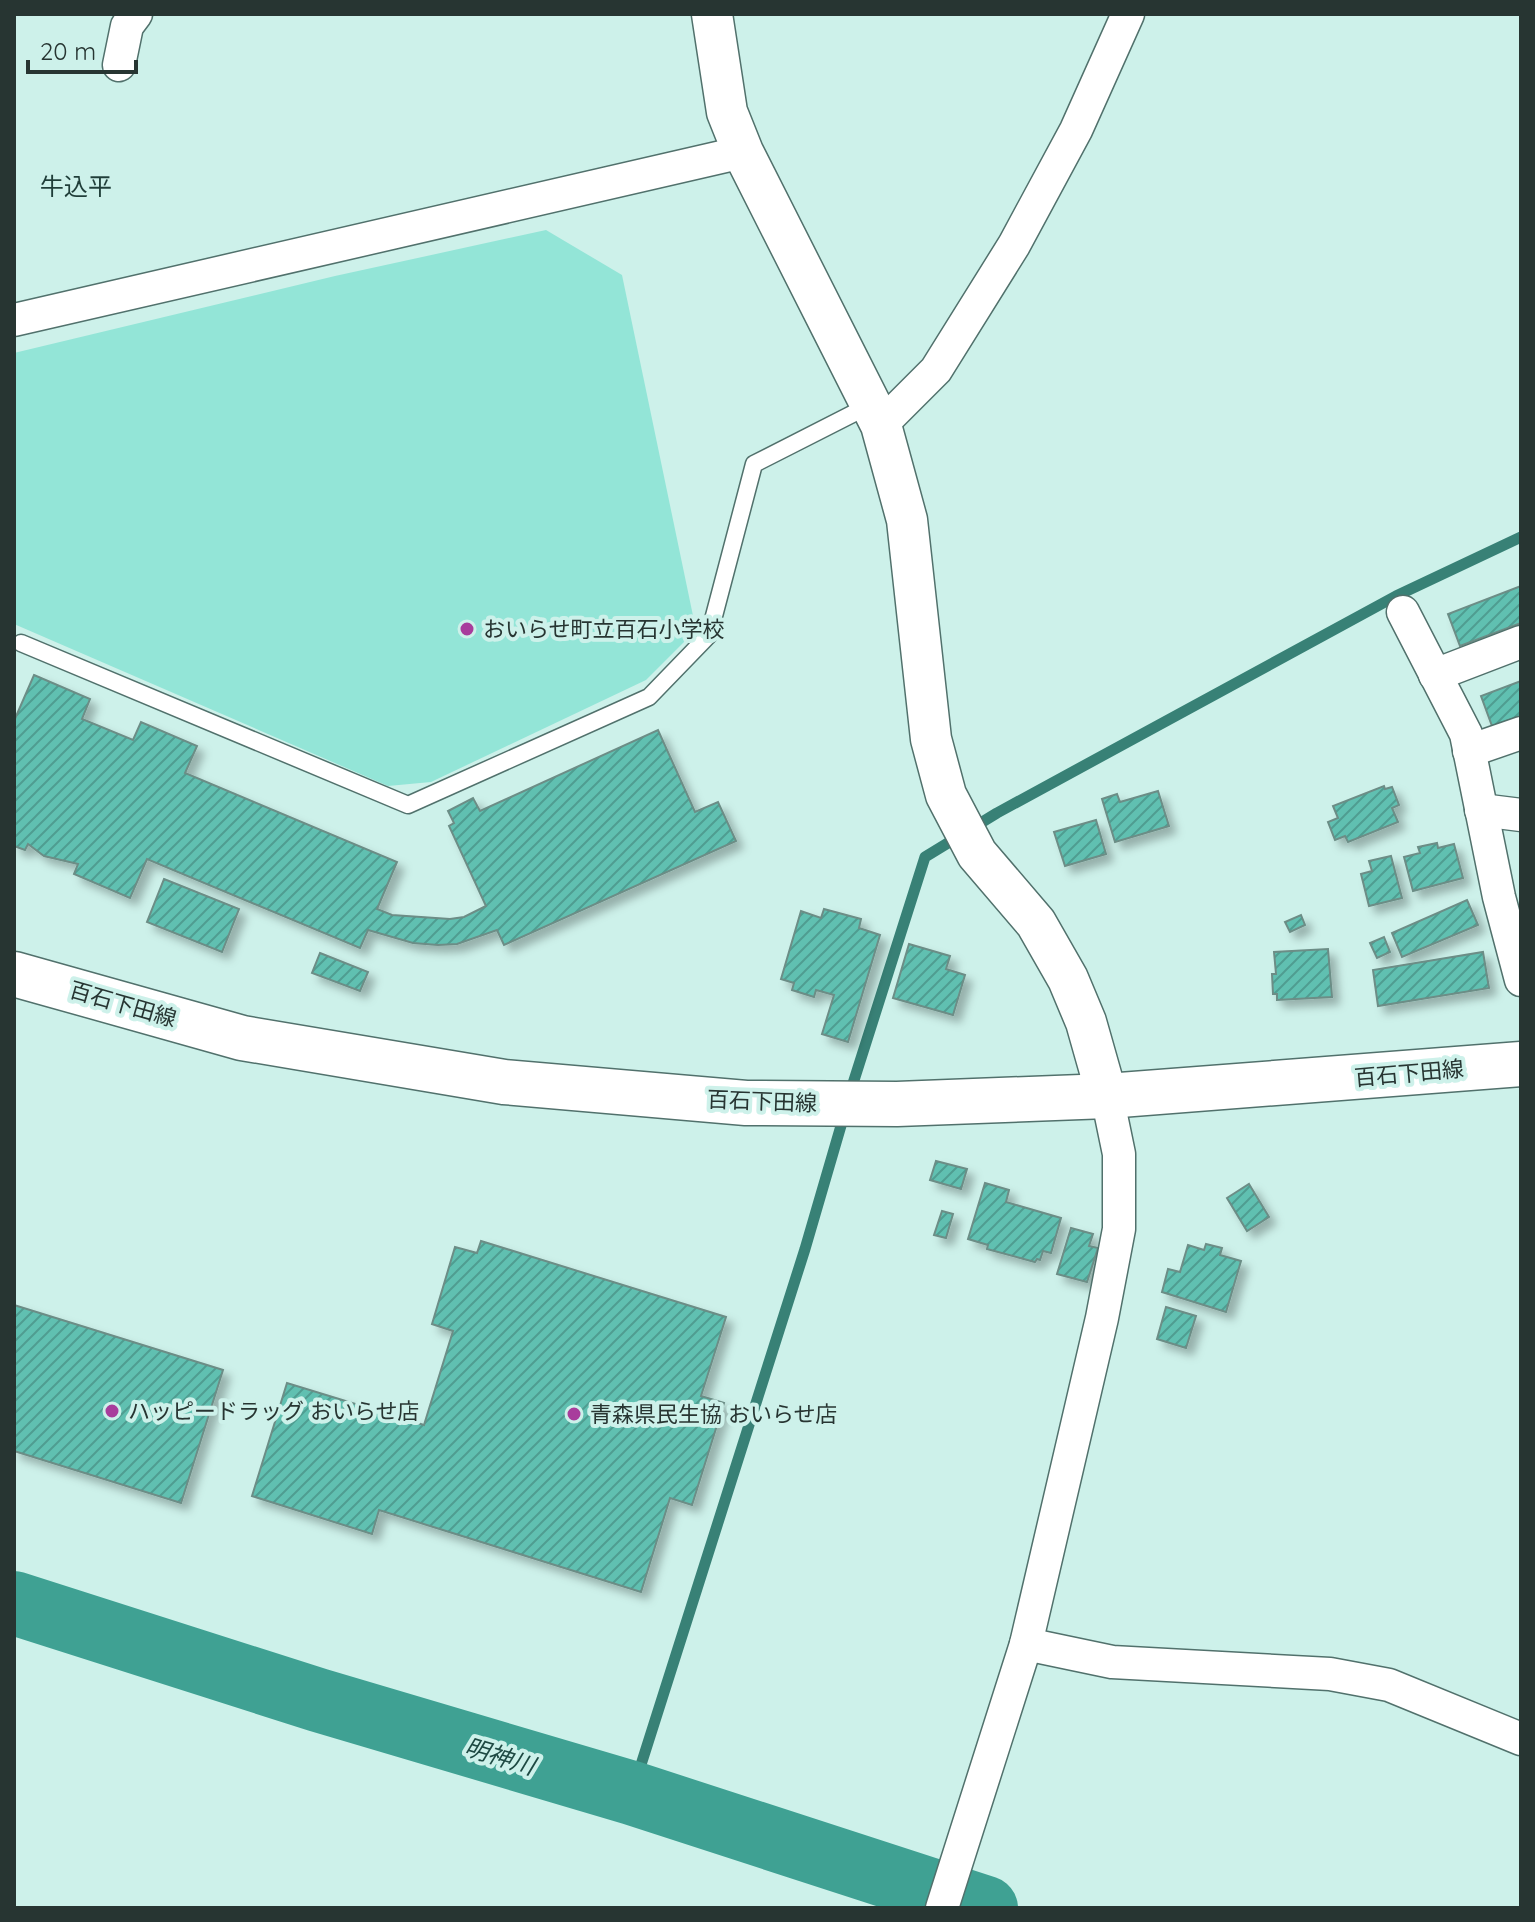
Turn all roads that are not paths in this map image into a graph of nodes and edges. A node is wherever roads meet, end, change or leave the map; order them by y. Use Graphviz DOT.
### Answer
graph roads {
  1 [pos="136,14"];
  2 [pos="712,14"];
  3 [pos="1128,14"];
  4 [pos="119,65"];
  5 [pos="743,152"];
  6 [pos="14,320"];
  7 [pos="876,415"];
  8 [pos="1403,612"];
  9 [pos="1521,642"];
  10 [pos="21,643"];
  11 [pos="1435,675"];
  12 [pos="1521,733"];
  13 [pos="1469,751"];
  14 [pos="1481,810"];
  15 [pos="1521,815"];
  16 [pos="1510,898"];
  17 [pos="14,974"];
  18 [pos="1521,980"];
  19 [pos="1521,1064"];
  20 [pos="1107,1096"];
  21 [pos="1026,1644"];
  22 [pos="1521,1739"];
  23 [pos="942,1908"];
  1 -- 4 [label="street"];
  2 -- 5 [label="street"];
  3 -- 7 [label="street"];
  5 -- 6 [label="street"];
  5 -- 7 [label="street"];
  7 -- 10 [label="lane"];
  7 -- 20 [label="street"];
  8 -- 11 [label="street"];
  9 -- 11 [label="street"];
  11 -- 13 [label="street"];
  12 -- 13 [label="street"];
  13 -- 14 [label="street"];
  14 -- 15 [label="street"];
  14 -- 16 [label="street"];
  16 -- 18 [label="street"];
  17 -- 20 [label="main road, 百石下田線"];
  19 -- 20 [label="main road, 百石下田線"];
  20 -- 21 [label="street"];
  21 -- 22 [label="street"];
  21 -- 23 [label="street"];
}
